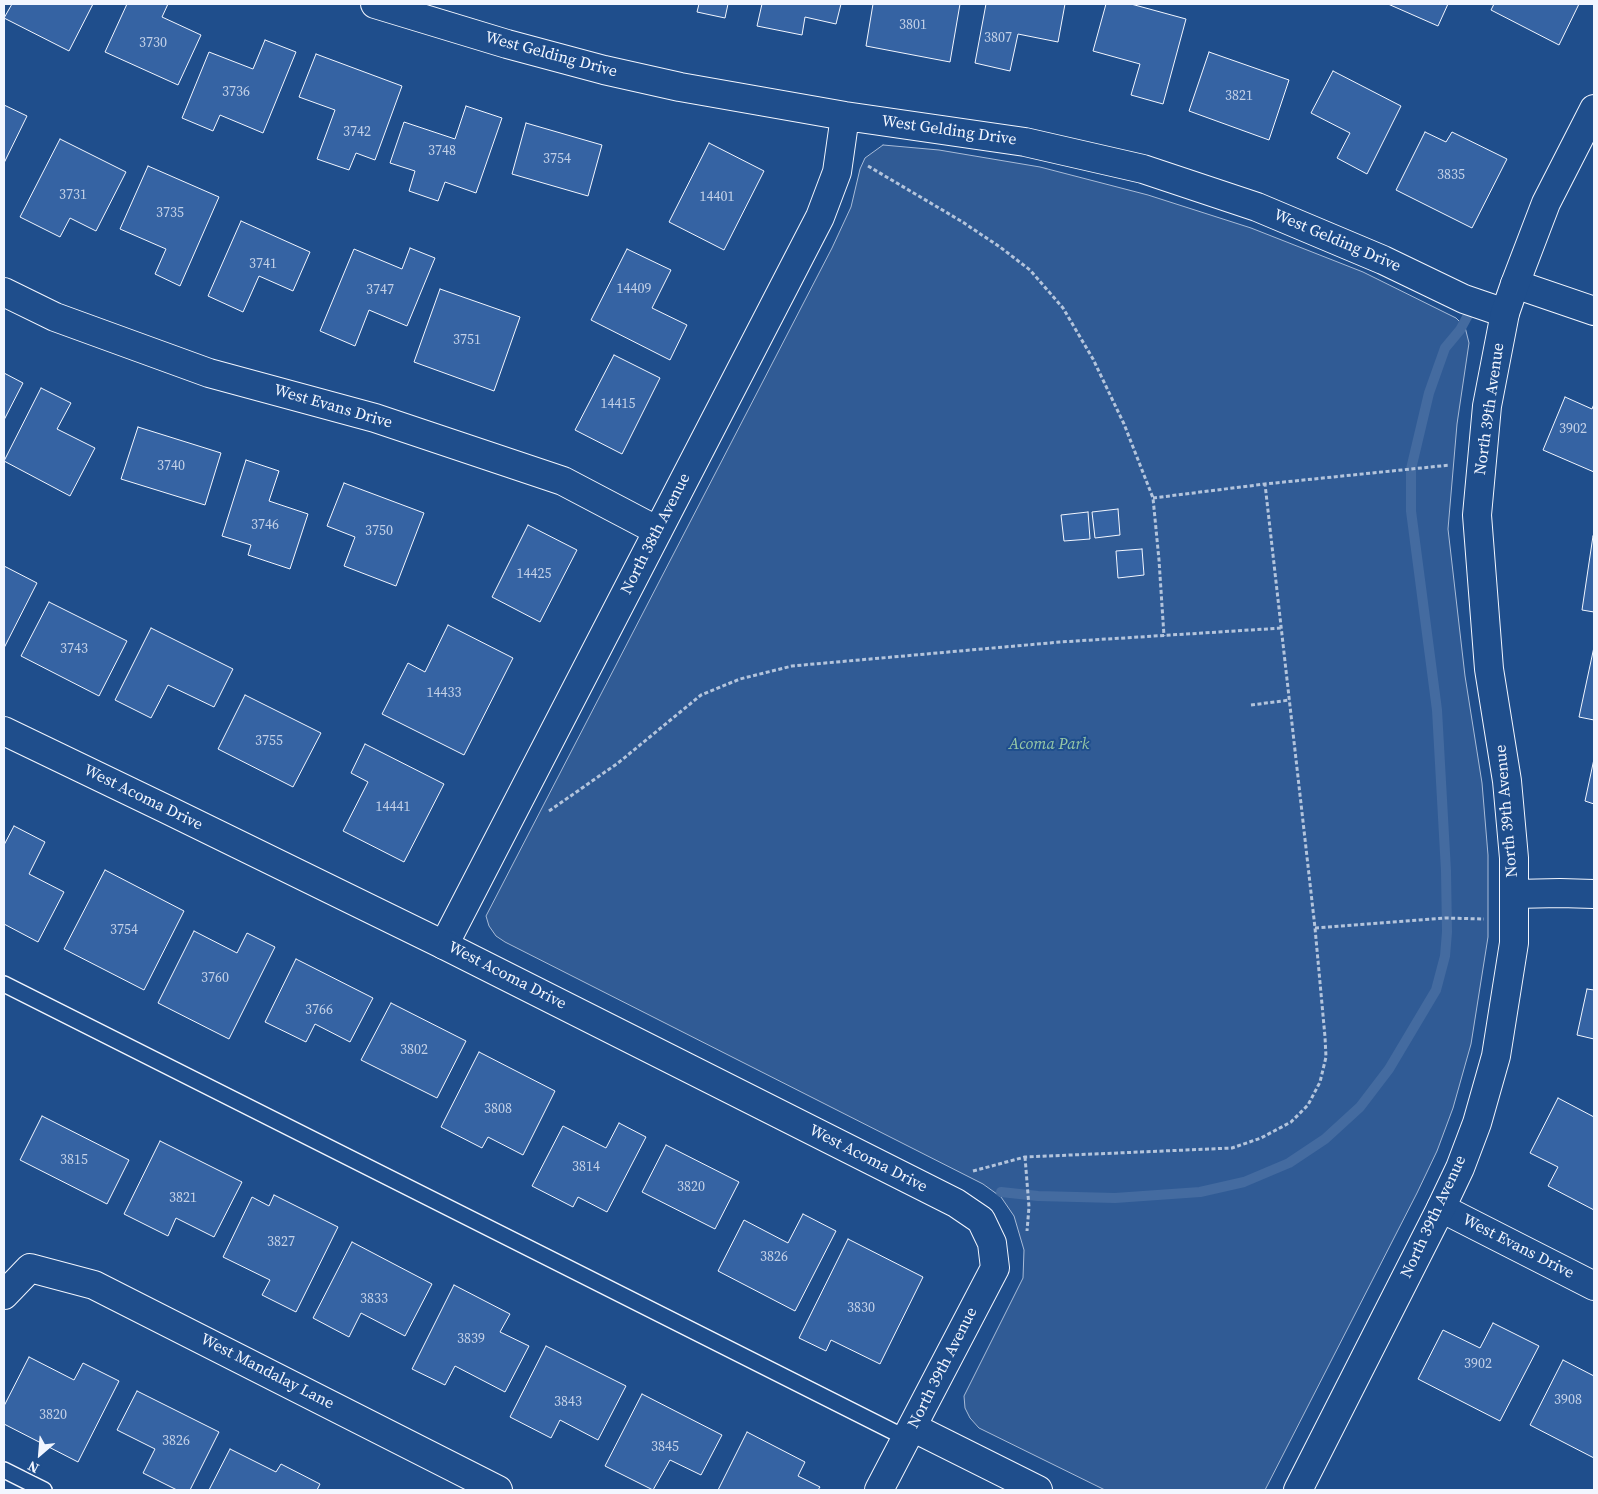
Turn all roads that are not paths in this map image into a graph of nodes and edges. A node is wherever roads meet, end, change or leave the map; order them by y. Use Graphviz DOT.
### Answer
graph roads {
  1 [pos="375,4"];
  2 [pos="1594,109"];
  3 [pos="845,116"];
  4 [pos="1515,284"];
  5 [pos="4,292"];
  6 [pos="1594,311"];
  7 [pos="1505,313"];
  8 [pos="658,531"];
  9 [pos="4,731"];
  10 [pos="1514,894"];
  11 [pos="1594,894"];
  12 [pos="444,945"];
  13 [pos="4,984"];
  14 [pos="1441,1208"];
  15 [pos="992,1243"];
  16 [pos="1594,1286"];
  17 [pos="4,1295"];
  18 [pos="909,1433"];
  19 [pos="4,1470"];
  20 [pos="44,1490"];
  21 [pos="498,1490"];
  22 [pos="879,1490"];
  23 [pos="1038,1490"];
  24 [pos="1298,1490"];
  1 -- 3 [label="street, West Gelding Drive"];
  2 -- 4 [label="street, North 39th Avenue"];
  3 -- 7 [label="street, West Gelding Drive"];
  3 -- 8 [label="street, North 38th Avenue"];
  4 -- 6 [label="street"];
  4 -- 7 [label="street, North 39th Avenue"];
  5 -- 8 [label="street, West Evans Drive"];
  7 -- 10 [label="street, North 39th Avenue"];
  8 -- 12 [label="street, North 38th Avenue"];
  9 -- 12 [label="street, West Acoma Drive"];
  10 -- 11 [label="street"];
  10 -- 14 [label="street, North 39th Avenue"];
  12 -- 15 [label="street, West Acoma Drive"];
  13 -- 18 [label="lane"];
  14 -- 16 [label="street, West Evans Drive"];
  14 -- 24 [label="street, North 39th Avenue"];
  15 -- 18 [label="street, North 39th Avenue"];
  17 -- 21 [label="street, West Mandalay Lane"];
  18 -- 22 [label="street, North 39th Avenue"];
  18 -- 23 [label="street"];
  19 -- 20 [label="lane"];
}
